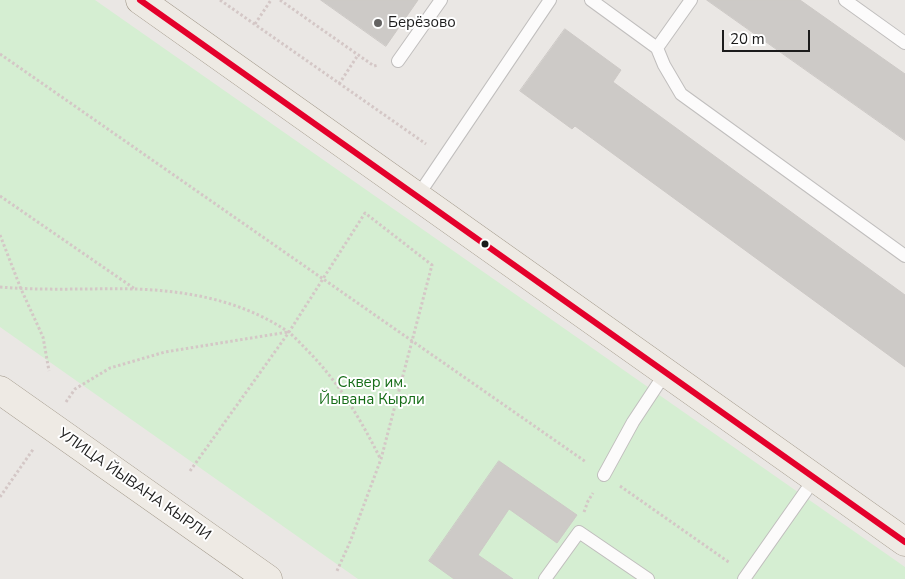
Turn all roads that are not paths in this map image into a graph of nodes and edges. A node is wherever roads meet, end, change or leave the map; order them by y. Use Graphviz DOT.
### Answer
graph roads {
  1 [pos="140,0"];
  2 [pos="440,0"];
  3 [pos="550,0"];
  4 [pos="591,0"];
  5 [pos="692,0"];
  6 [pos="845,0"];
  7 [pos="905,43"];
  8 [pos="657,48"];
  9 [pos="398,61"];
  10 [pos="418,197"];
  11 [pos="905,256"];
  12 [pos="666,372"];
  13 [pos="0,390"];
  14 [pos="604,475"];
  15 [pos="815,478"];
  16 [pos="905,542"];
  17 [pos="746,577"];
  18 [pos="268,579"];
  19 [pos="545,579"];
  20 [pos="648,579"];
  1 -- 10 [label="main road"];
  2 -- 9 [label="lane"];
  3 -- 10 [label="lane"];
  4 -- 8 [label="lane"];
  5 -- 8 [label="lane"];
  6 -- 7 [label="lane"];
  8 -- 11 [label="lane"];
  10 -- 12 [label="main road"];
  12 -- 14 [label="lane"];
  12 -- 15 [label="main road"];
  13 -- 18 [label="main road, УЛИЦА ЙЫВАНА КЫРЛИ"];
  15 -- 16 [label="main road"];
  15 -- 17 [label="lane"];
  19 -- 20 [label="lane"];
}
